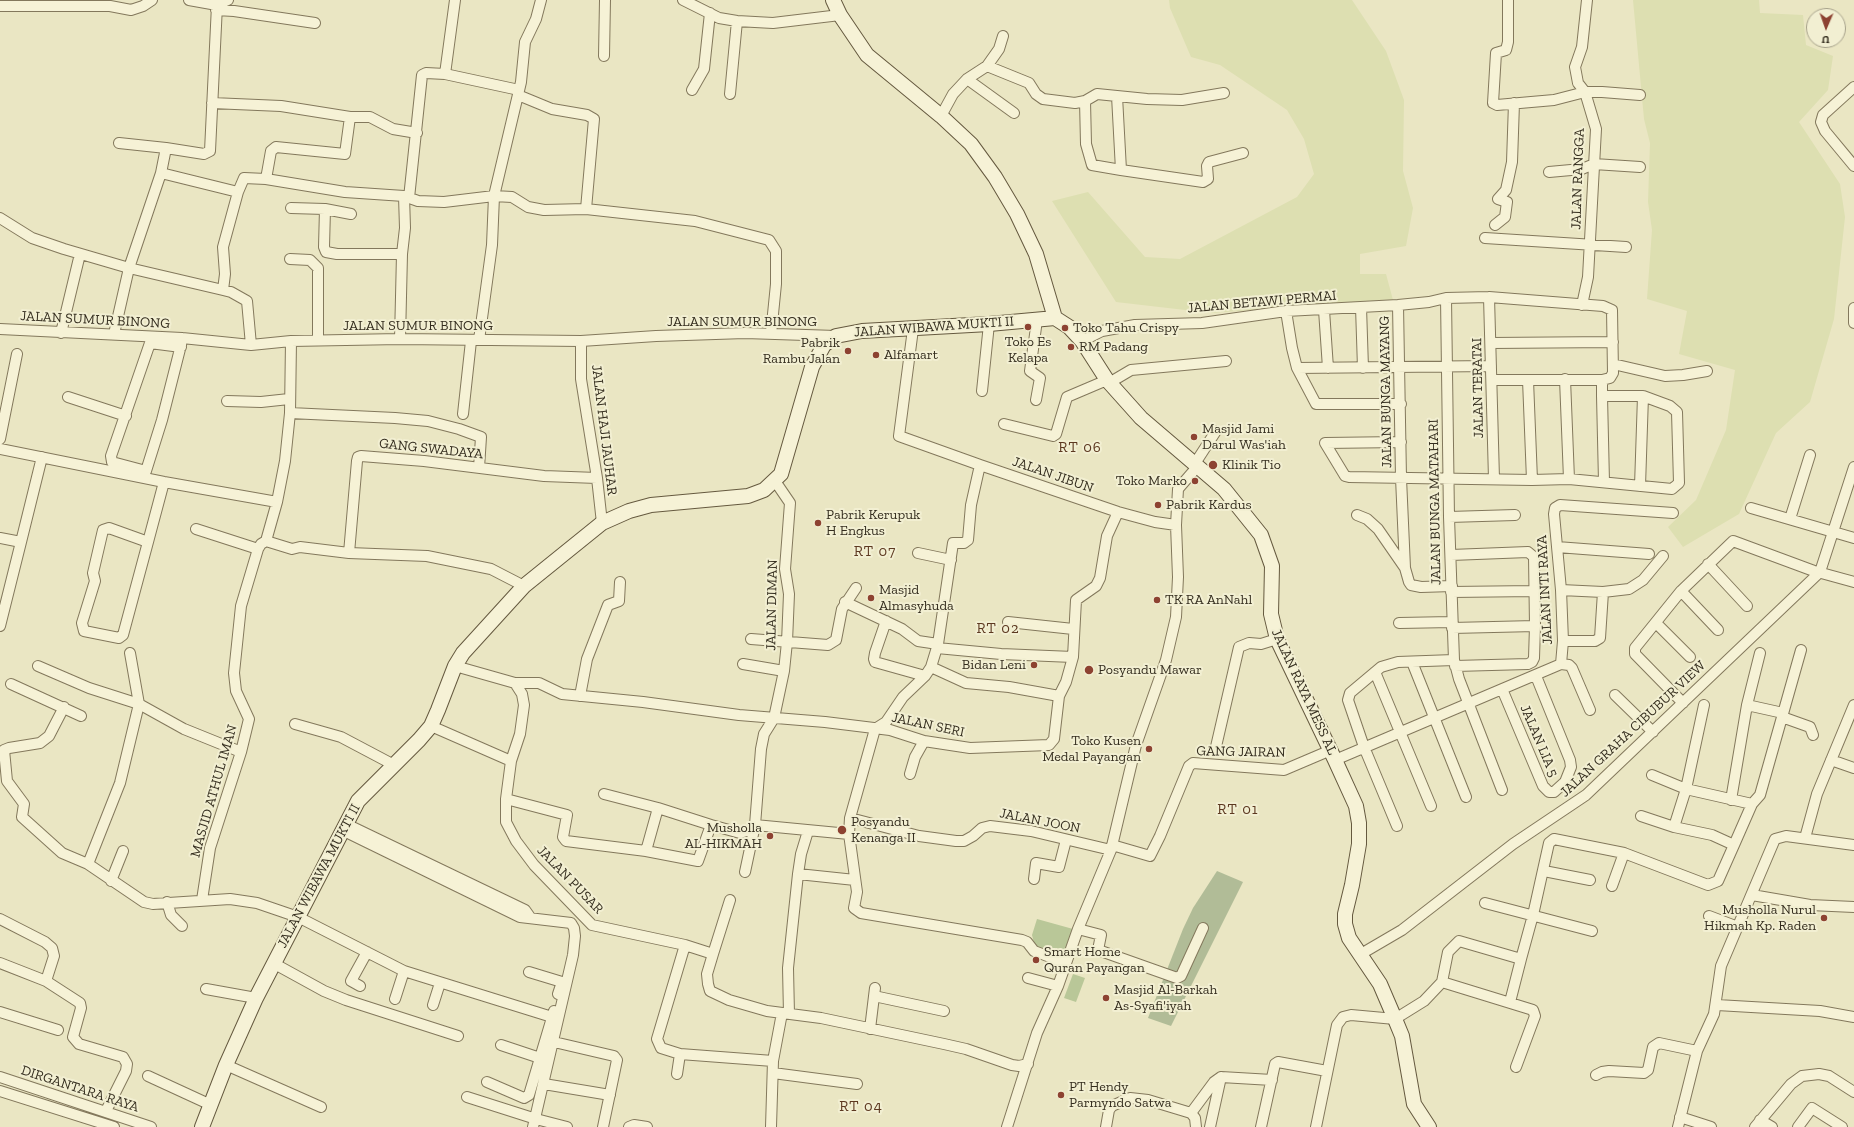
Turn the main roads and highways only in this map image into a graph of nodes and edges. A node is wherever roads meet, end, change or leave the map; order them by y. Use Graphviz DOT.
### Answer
graph roads {
  1 [pos="833,0"];
  2 [pos="1055,318"];
  3 [pos="202,1127"];
  4 [pos="1429,1127"];
  1 -- 2 [label="main road"];
  2 -- 3 [label="main road, JALAN WIBAWA MUKTI II"];
  2 -- 4 [label="main road, JALAN RAYA MESS AL"];
}
